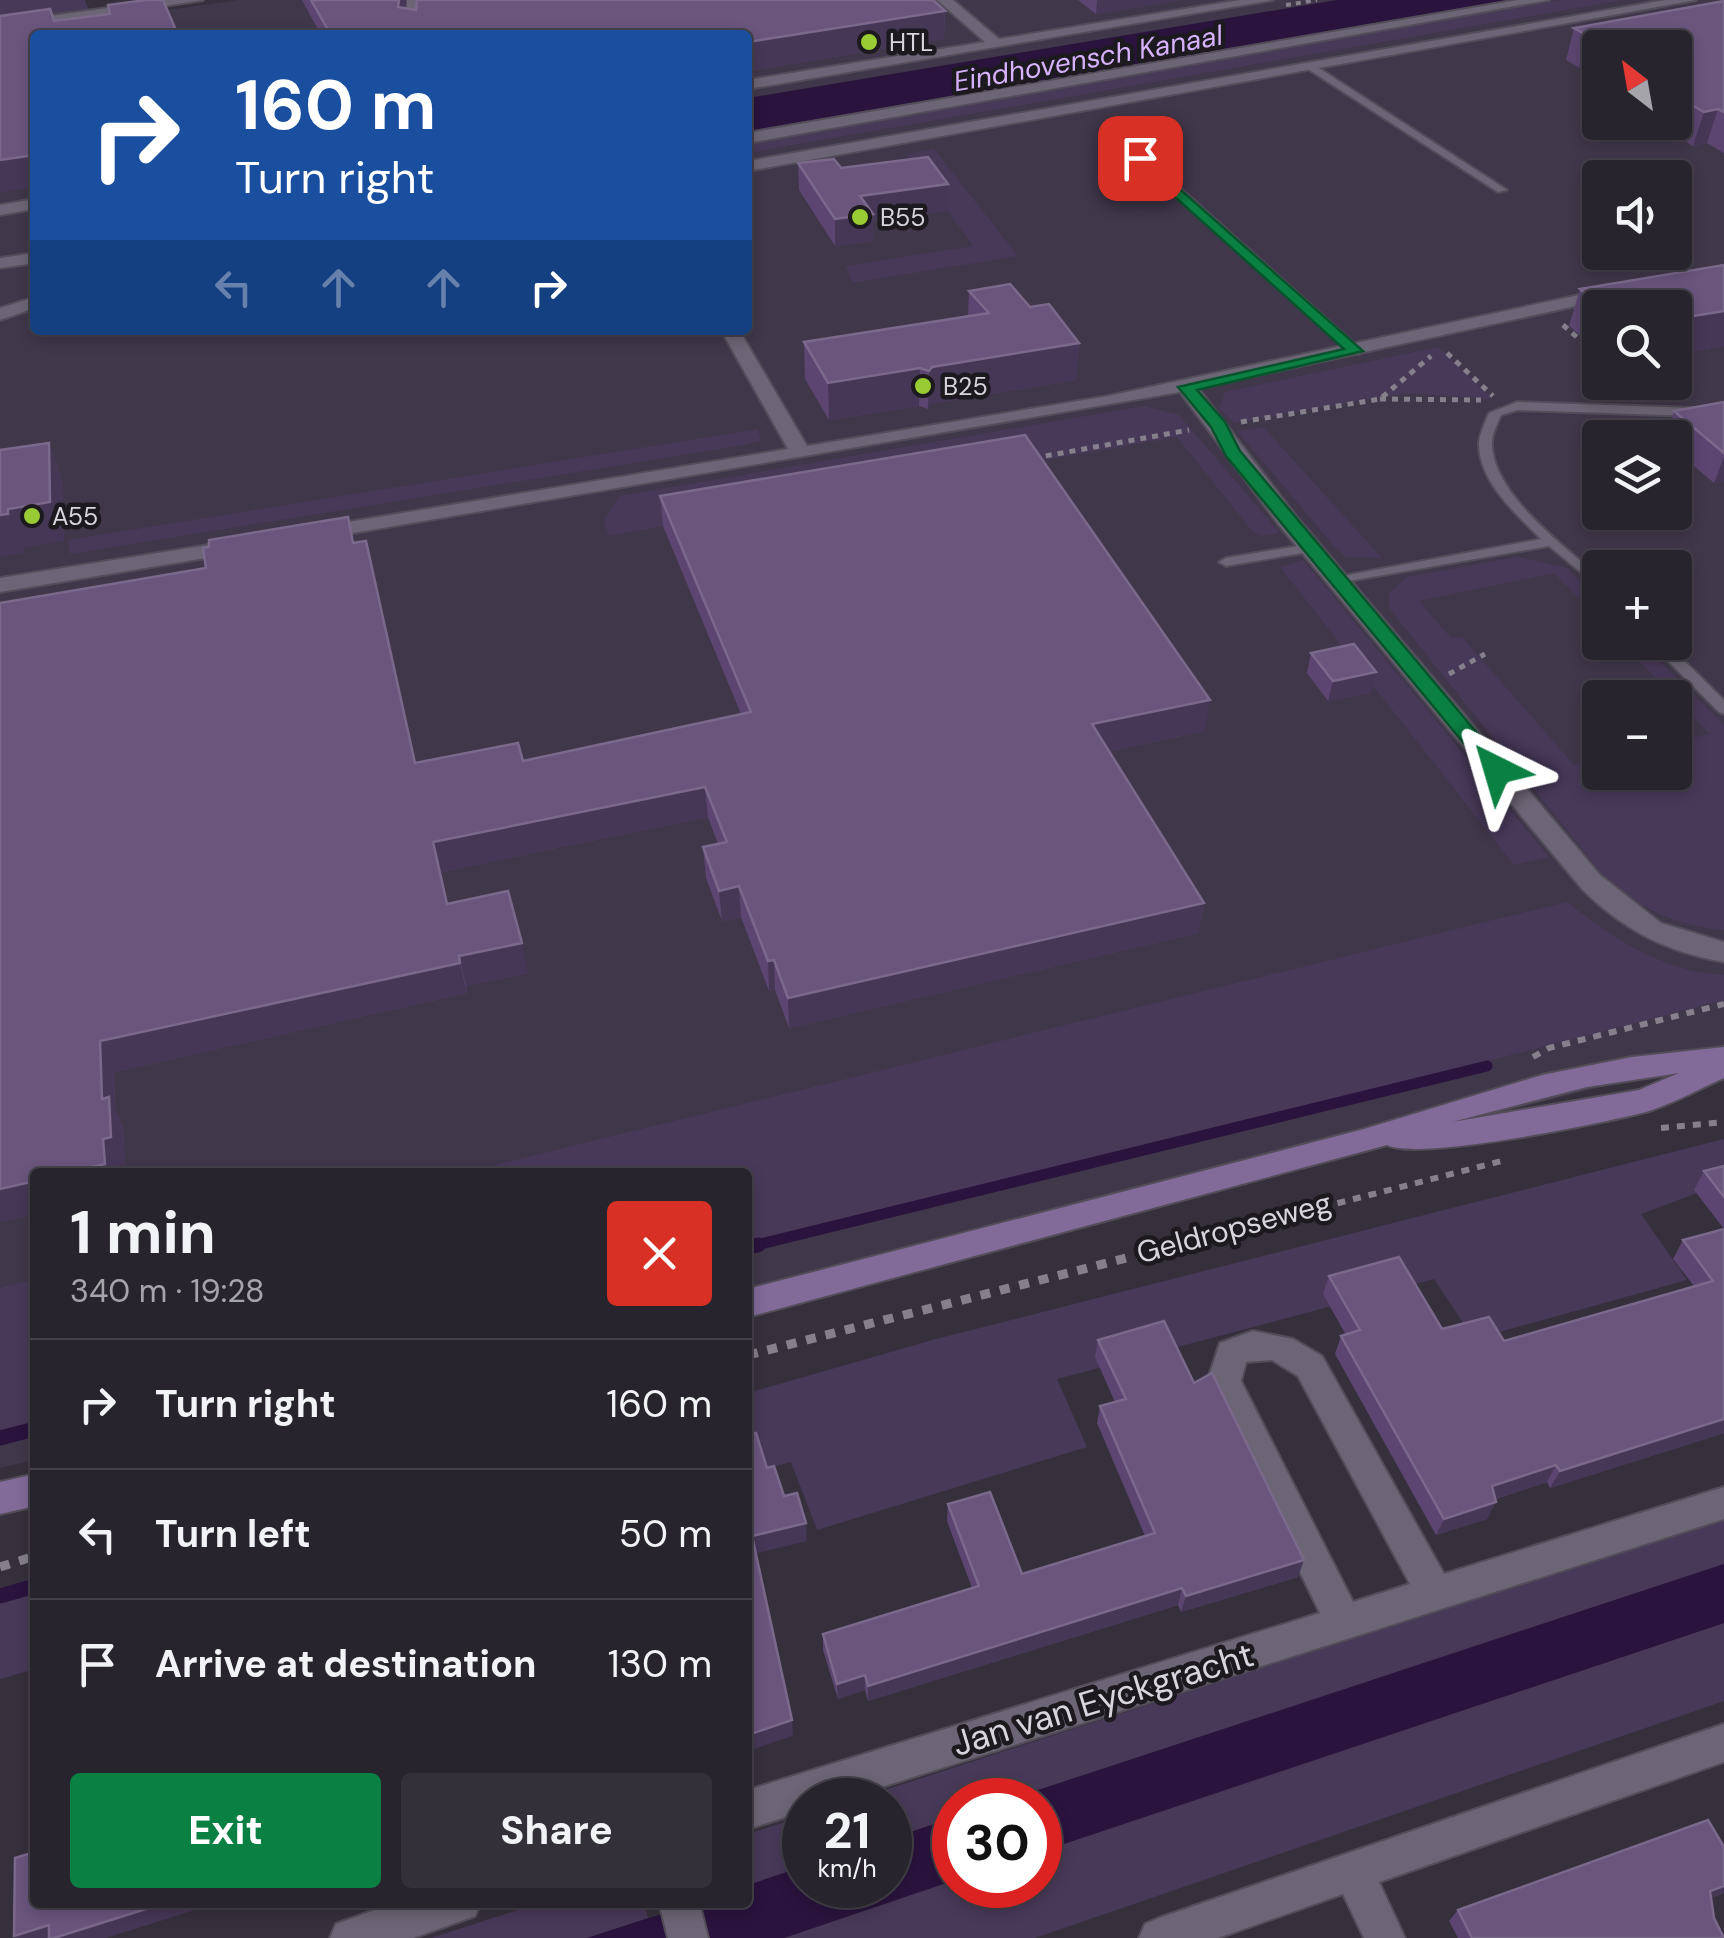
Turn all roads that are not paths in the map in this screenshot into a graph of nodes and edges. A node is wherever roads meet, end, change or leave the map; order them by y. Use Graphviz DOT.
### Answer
graph roads {
  1 [pos="196,0"];
  2 [pos="414,0"];
  3 [pos="944,0"];
  4 [pos="1266,0"];
  5 [pos="1542,0"];
  6 [pos="1689,0"];
  7 [pos="0,28"];
  8 [pos="414,30"];
  9 [pos="996,44"];
  10 [pos="1311,67"];
  11 [pos="752,84"];
  12 [pos="1113,134"];
  13 [pos="752,137"];
  14 [pos="752,165"];
  15 [pos="1502,190"];
  16 [pos="30,205"];
  17 [pos="0,210"];
  18 [pos="30,259"];
  19 [pos="0,264"];
  20 [pos="1632,288"];
  21 [pos="30,304"];
  22 [pos="0,314"];
  23 [pos="733,335"];
  24 [pos="1355,351"];
  25 [pos="1186,387"];
  26 [pos="1165,391"];
  27 [pos="1724,413"];
  28 [pos="1209,427"];
  29 [pos="800,453"];
  30 [pos="294,538"];
  31 [pos="1550,542"];
  32 [pos="256,544"];
  33 [pos="1310,548"];
  34 [pos="1226,562"];
  35 [pos="1582,569"];
  36 [pos="1337,582"];
  37 [pos="0,585"];
  38 [pos="1674,660"];
  39 [pos="1724,709"];
  40 [pos="1724,952"];
  41 [pos="1724,1058"];
  42 [pos="1724,1066"];
  43 [pos="1367,1140"];
  44 [pos="752,1302"];
  45 [pos="1724,1503"];
  46 [pos="1435,1594"];
  47 [pos="1344,1623"];
  48 [pos="1724,1743"];
  49 [pos="752,1809"];
  50 [pos="1353,1871"];
  51 [pos="443,1908"];
  52 [pos="681,1908"];
  53 [pos="350,1938"];
  54 [pos="688,1938"];
  55 [pos="1159,1938"];
  56 [pos="1385,1938"];
  1 -- 7 [label="street"];
  2 -- 8 [label="street"];
  3 -- 9 [label="street"];
  4 -- 9 [label="street"];
  5 -- 13 [label="street"];
  6 -- 10 [label="street"];
  9 -- 11 [label="street"];
  10 -- 14 [label="street"];
  10 -- 15 [label="lane"];
  12 -- 24 [label="lane"];
  16 -- 17 [label="street"];
  18 -- 19 [label="street"];
  20 -- 24 [label="street"];
  21 -- 22 [label="street"];
  23 -- 29 [label="street"];
  24 -- 25 [label="street"];
  25 -- 26 [label="street"];
  25 -- 28 [label="street"];
  26 -- 28 [label="street"];
  26 -- 29 [label="street"];
  27 -- 31 [label="lane"];
  28 -- 33 [label="street"];
  29 -- 30 [label="street"];
  31 -- 35 [label="lane"];
  31 -- 36 [label="lane"];
  32 -- 37 [label="street"];
  33 -- 34 [label="lane"];
  33 -- 36 [label="street"];
  36 -- 40 [label="street"];
  38 -- 39 [label="lane"];
  41 -- 43 [label="main road, Geldropseweg"];
  42 -- 43 [label="main road, Geldropseweg"];
  43 -- 44 [label="main road, Geldropseweg"];
  45 -- 46 [label="street, Jan van Eyckgracht"];
  46 -- 47 [label="street, Jan van Eyckgracht"];
  46 -- 47 [label="street"];
  47 -- 49 [label="street, Jan van Eyckgracht"];
  48 -- 50 [label="street"];
  50 -- 55 [label="street"];
  50 -- 56 [label="street"];
  51 -- 53 [label="street"];
  52 -- 54 [label="street"];
}
